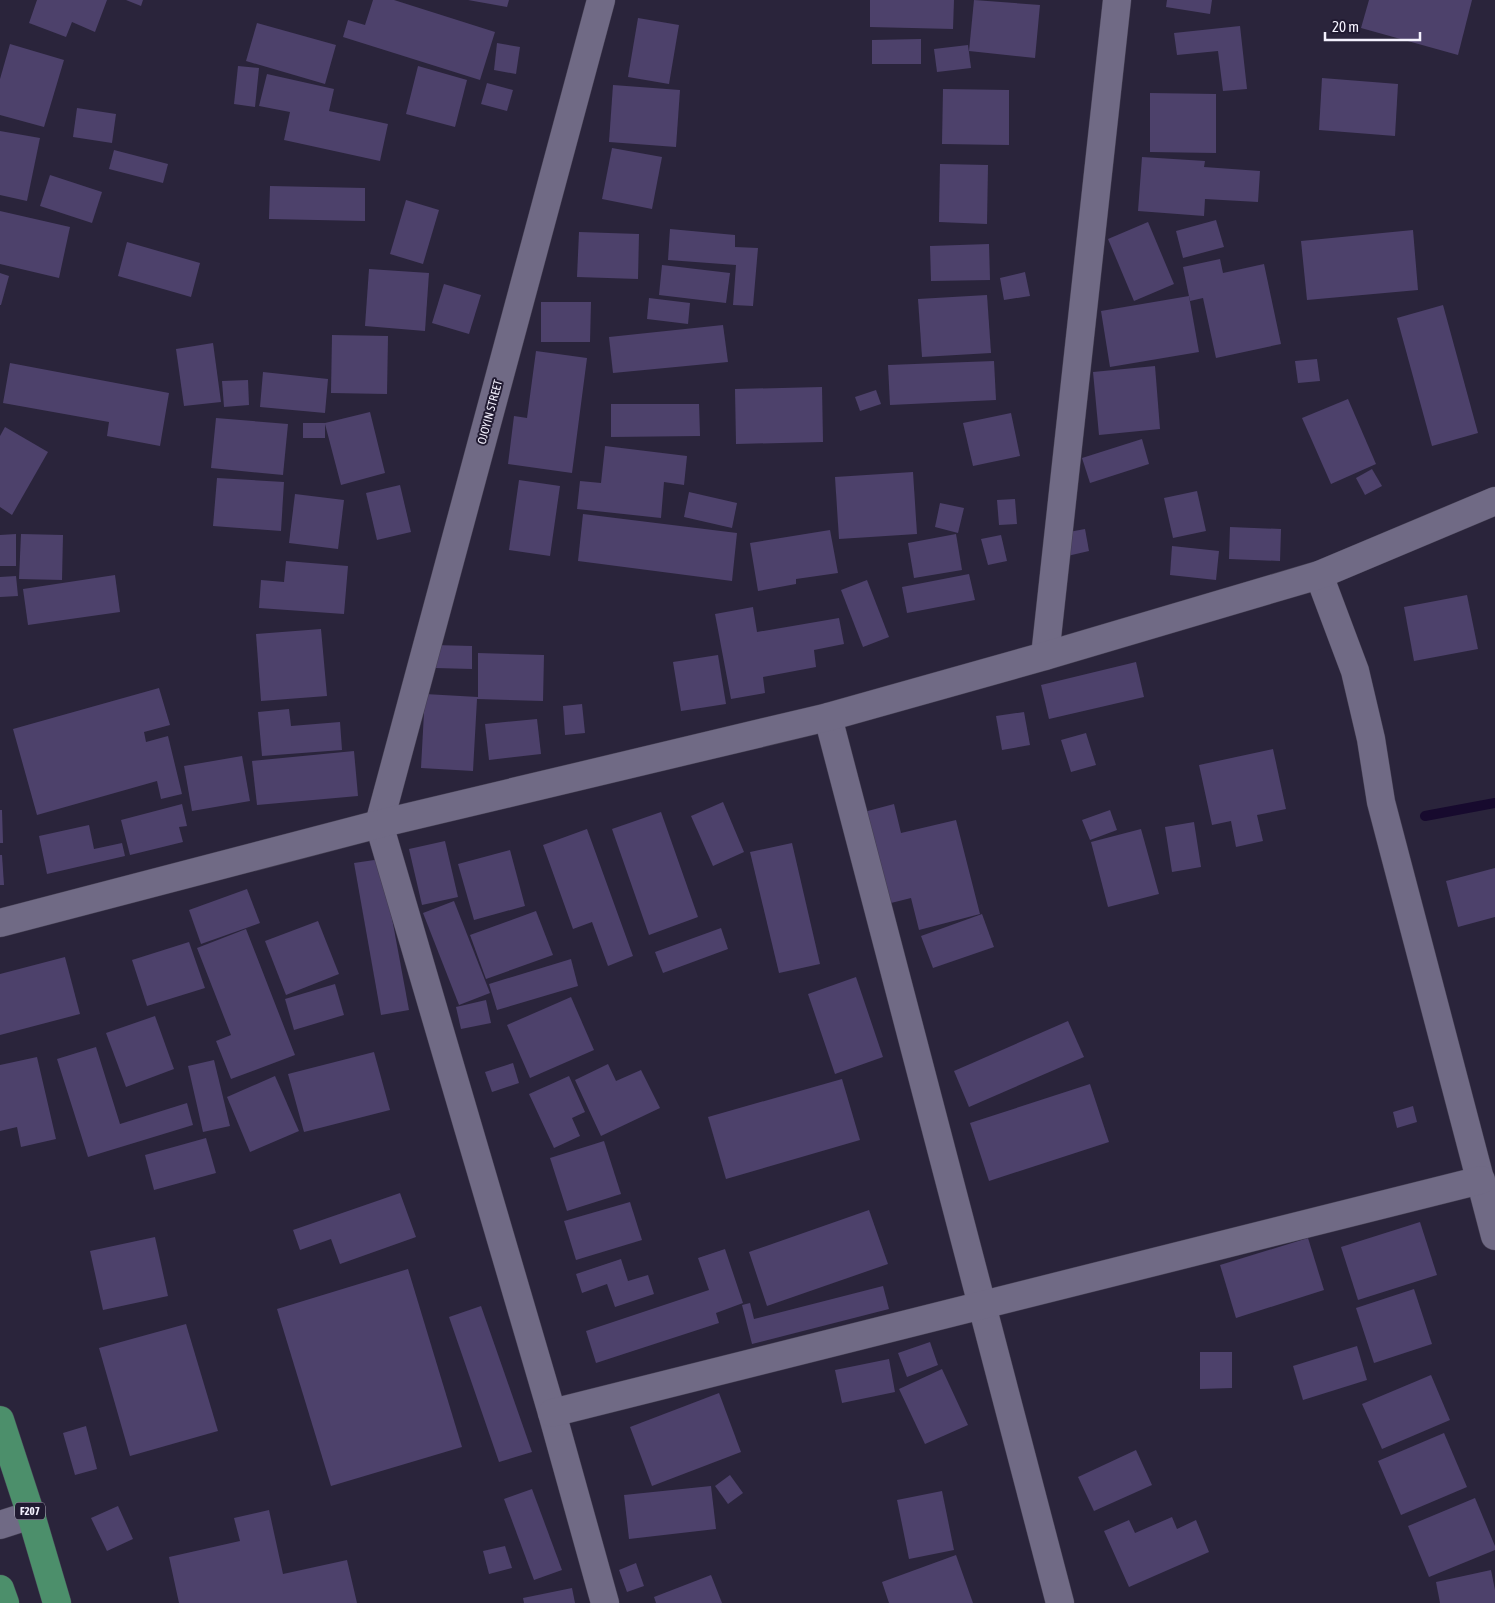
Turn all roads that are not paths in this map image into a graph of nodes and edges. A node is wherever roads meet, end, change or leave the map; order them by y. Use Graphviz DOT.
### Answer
graph roads {
  1 [pos="601,0"];
  2 [pos="1117,0"];
  3 [pos="1484,506"];
  4 [pos="1318,575"];
  5 [pos="1045,656"];
  6 [pos="828,717"];
  7 [pos="379,824"];
  8 [pos="0,923"];
  9 [pos="1481,1180"];
  10 [pos="1495,1236"];
  11 [pos="982,1304"];
  12 [pos="552,1412"];
  13 [pos="0,1420"];
  14 [pos="31,1515"];
  15 [pos="0,1525"];
  16 [pos="0,1590"];
  17 [pos="5,1603"];
  18 [pos="57,1603"];
  19 [pos="605,1603"];
  20 [pos="1060,1603"];
  1 -- 7 [label="street, OJOYIN STREET"];
  2 -- 5 [label="street"];
  3 -- 4 [label="street"];
  4 -- 5 [label="street"];
  4 -- 9 [label="street"];
  5 -- 6 [label="street"];
  6 -- 7 [label="street"];
  6 -- 11 [label="street"];
  7 -- 8 [label="street"];
  7 -- 12 [label="street"];
  9 -- 10 [label="street"];
  9 -- 11 [label="street"];
  11 -- 12 [label="street"];
  11 -- 20 [label="street"];
  12 -- 19 [label="street"];
  13 -- 14 [label="main road, F207"];
  14 -- 15 [label="street"];
  14 -- 18 [label="main road, F207"];
  16 -- 17 [label="main road"];
}
